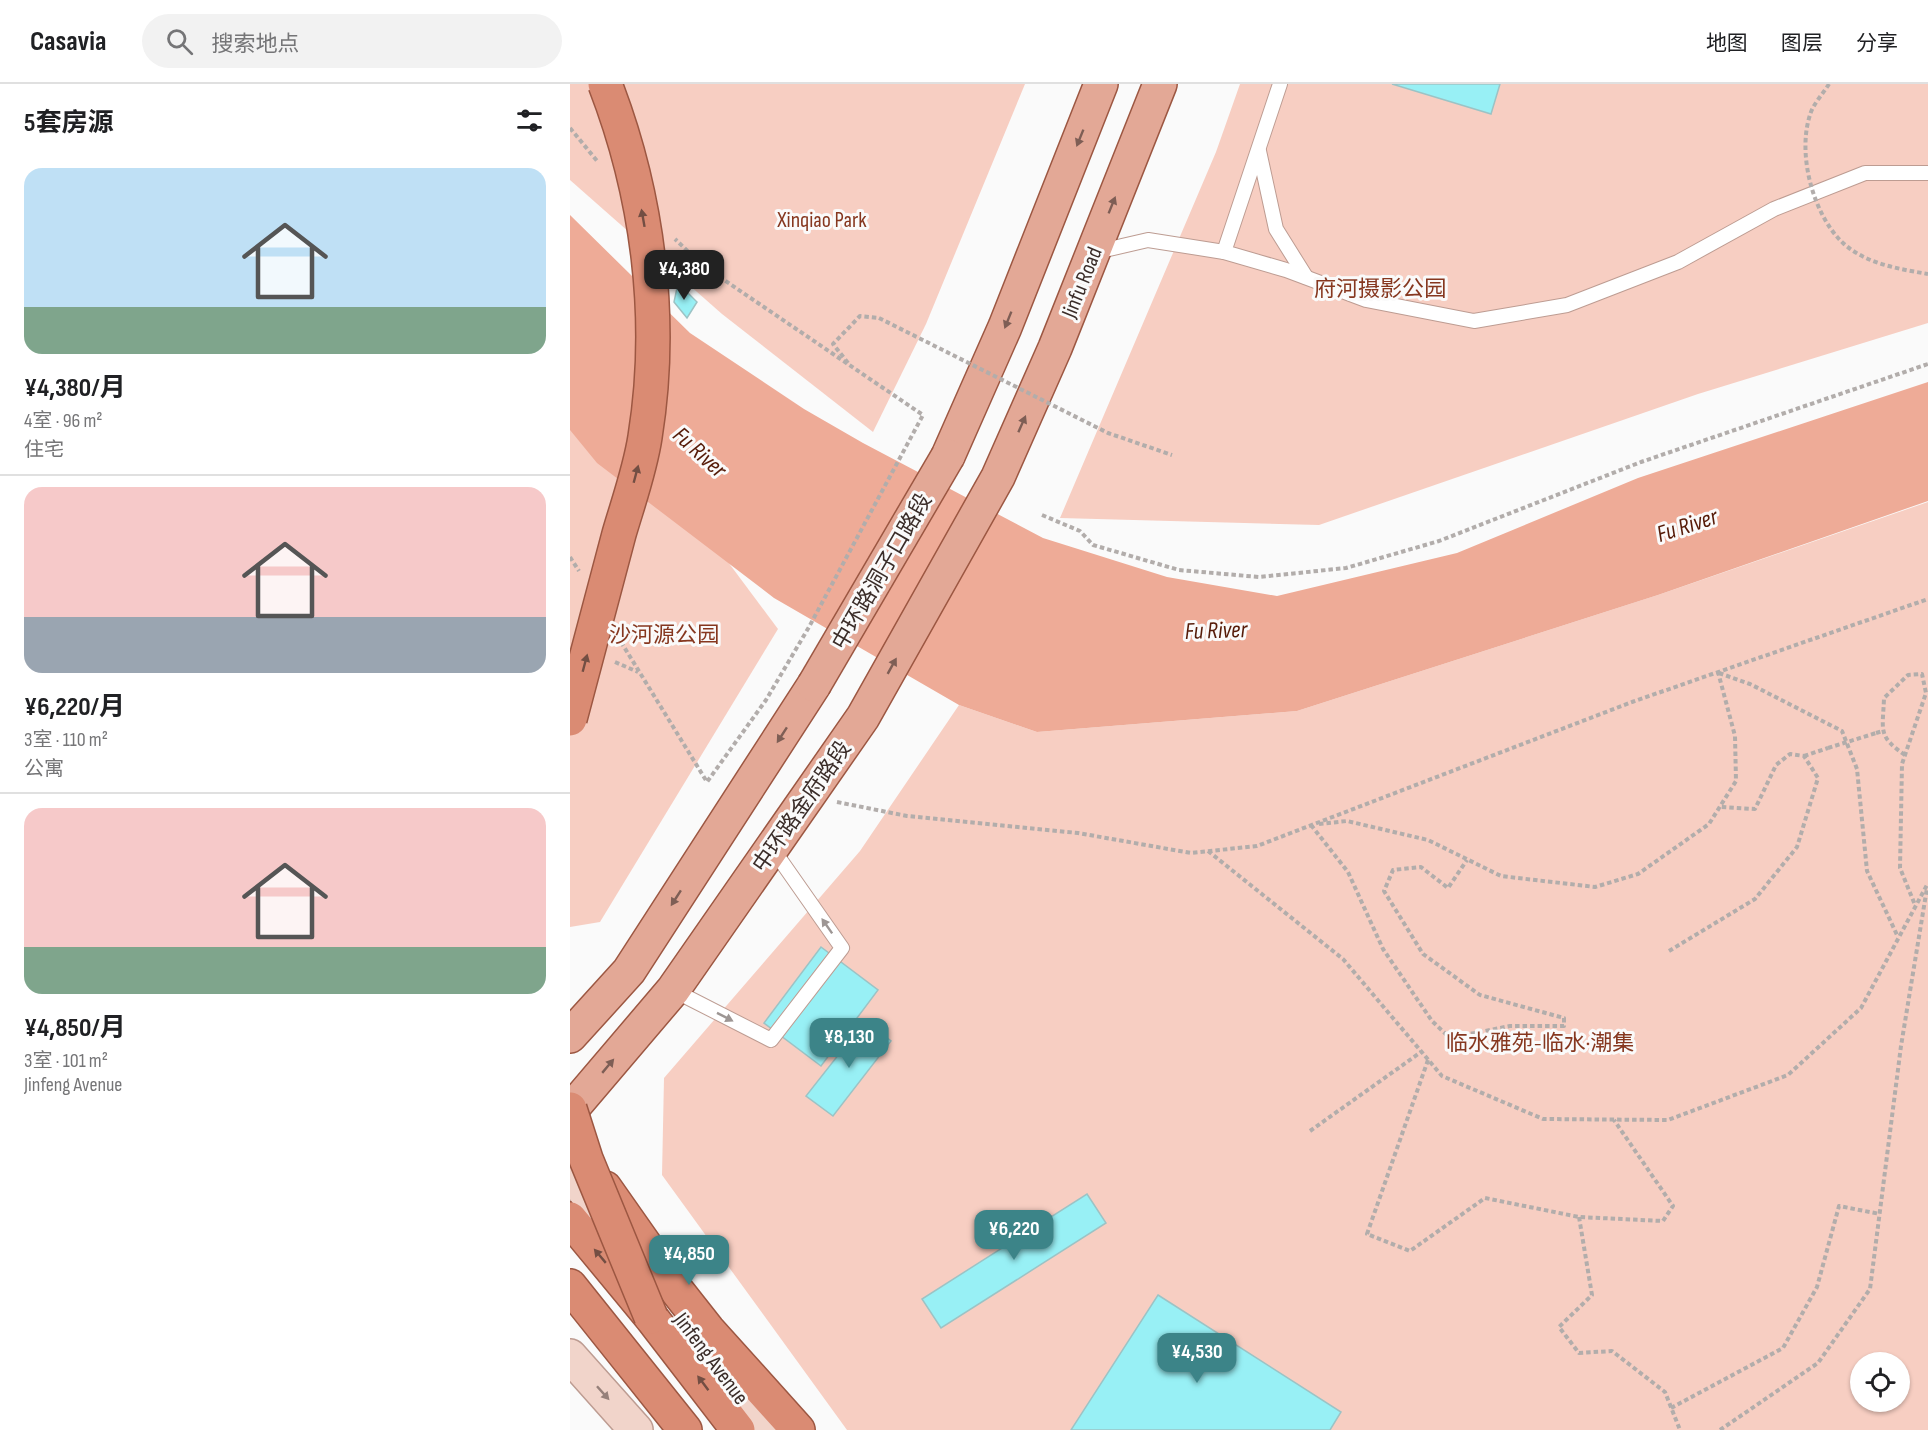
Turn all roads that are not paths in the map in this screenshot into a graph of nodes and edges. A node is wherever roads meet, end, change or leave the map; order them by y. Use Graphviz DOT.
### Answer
graph roads {
  1 [pos="605,84"];
  2 [pos="1101,84"];
  3 [pos="1160,84"];
  4 [pos="1280,84"];
  5 [pos="1258,149"];
  6 [pos="1928,173"];
  7 [pos="1224,252"];
  8 [pos="1093,253"];
  9 [pos="1306,277"];
  10 [pos="998,477"];
  11 [pos="570,719"];
  12 [pos="772,848"];
  13 [pos="673,990"];
  14 [pos="570,1036"];
  15 [pos="570,1110"];
  16 [pos="578,1166"];
  17 [pos="570,1219"];
  18 [pos="570,1286"];
  19 [pos="651,1317"];
  20 [pos="619,1346"];
  21 [pos="570,1356"];
  22 [pos="636,1430"];
  23 [pos="659,1430"];
  24 [pos="685,1430"];
  25 [pos="738,1430"];
  26 [pos="767,1430"];
  27 [pos="798,1430"];
  11 -- 1 [label="highway, one-way, bridge"];
  2 -- 14 [label="main road, 中环路洞子口路段, one-way, bridge"];
  8 -- 3 [label="main road, Jinfu Road, one-way"];
  4 -- 5 [label="lane"];
  5 -- 7 [label="lane"];
  5 -- 9 [label="lane"];
  6 -- 9 [label="lane"];
  7 -- 8 [label="lane"];
  7 -- 9 [label="lane"];
  10 -- 8 [label="main road, Jinfu Road, one-way"];
  12 -- 10 [label="main road, 中环路金府路段, one-way"];
  12 -- 13 [label="main road, 中环路金府路段"];
  13 -- 12 [label="lane, one-way"];
  15 -- 13 [label="main road, 中环路金府路段, one-way"];
  15 -- 16 [label="highway, bridge"];
  16 -- 19 [label="highway, bridge"];
  16 -- 26 [label="main road, Jinfeng Avenue"];
  16 -- 27 [label="highway, bridge"];
  19 -- 17 [label="highway, one-way, bridge"];
  18 -- 20 [label="highway"];
  25 -- 19 [label="highway, Jinfeng Avenue, one-way"];
  20 -- 23 [label="highway"];
  20 -- 24 [label="highway"];
  21 -- 22 [label="main road, one-way"];
}
